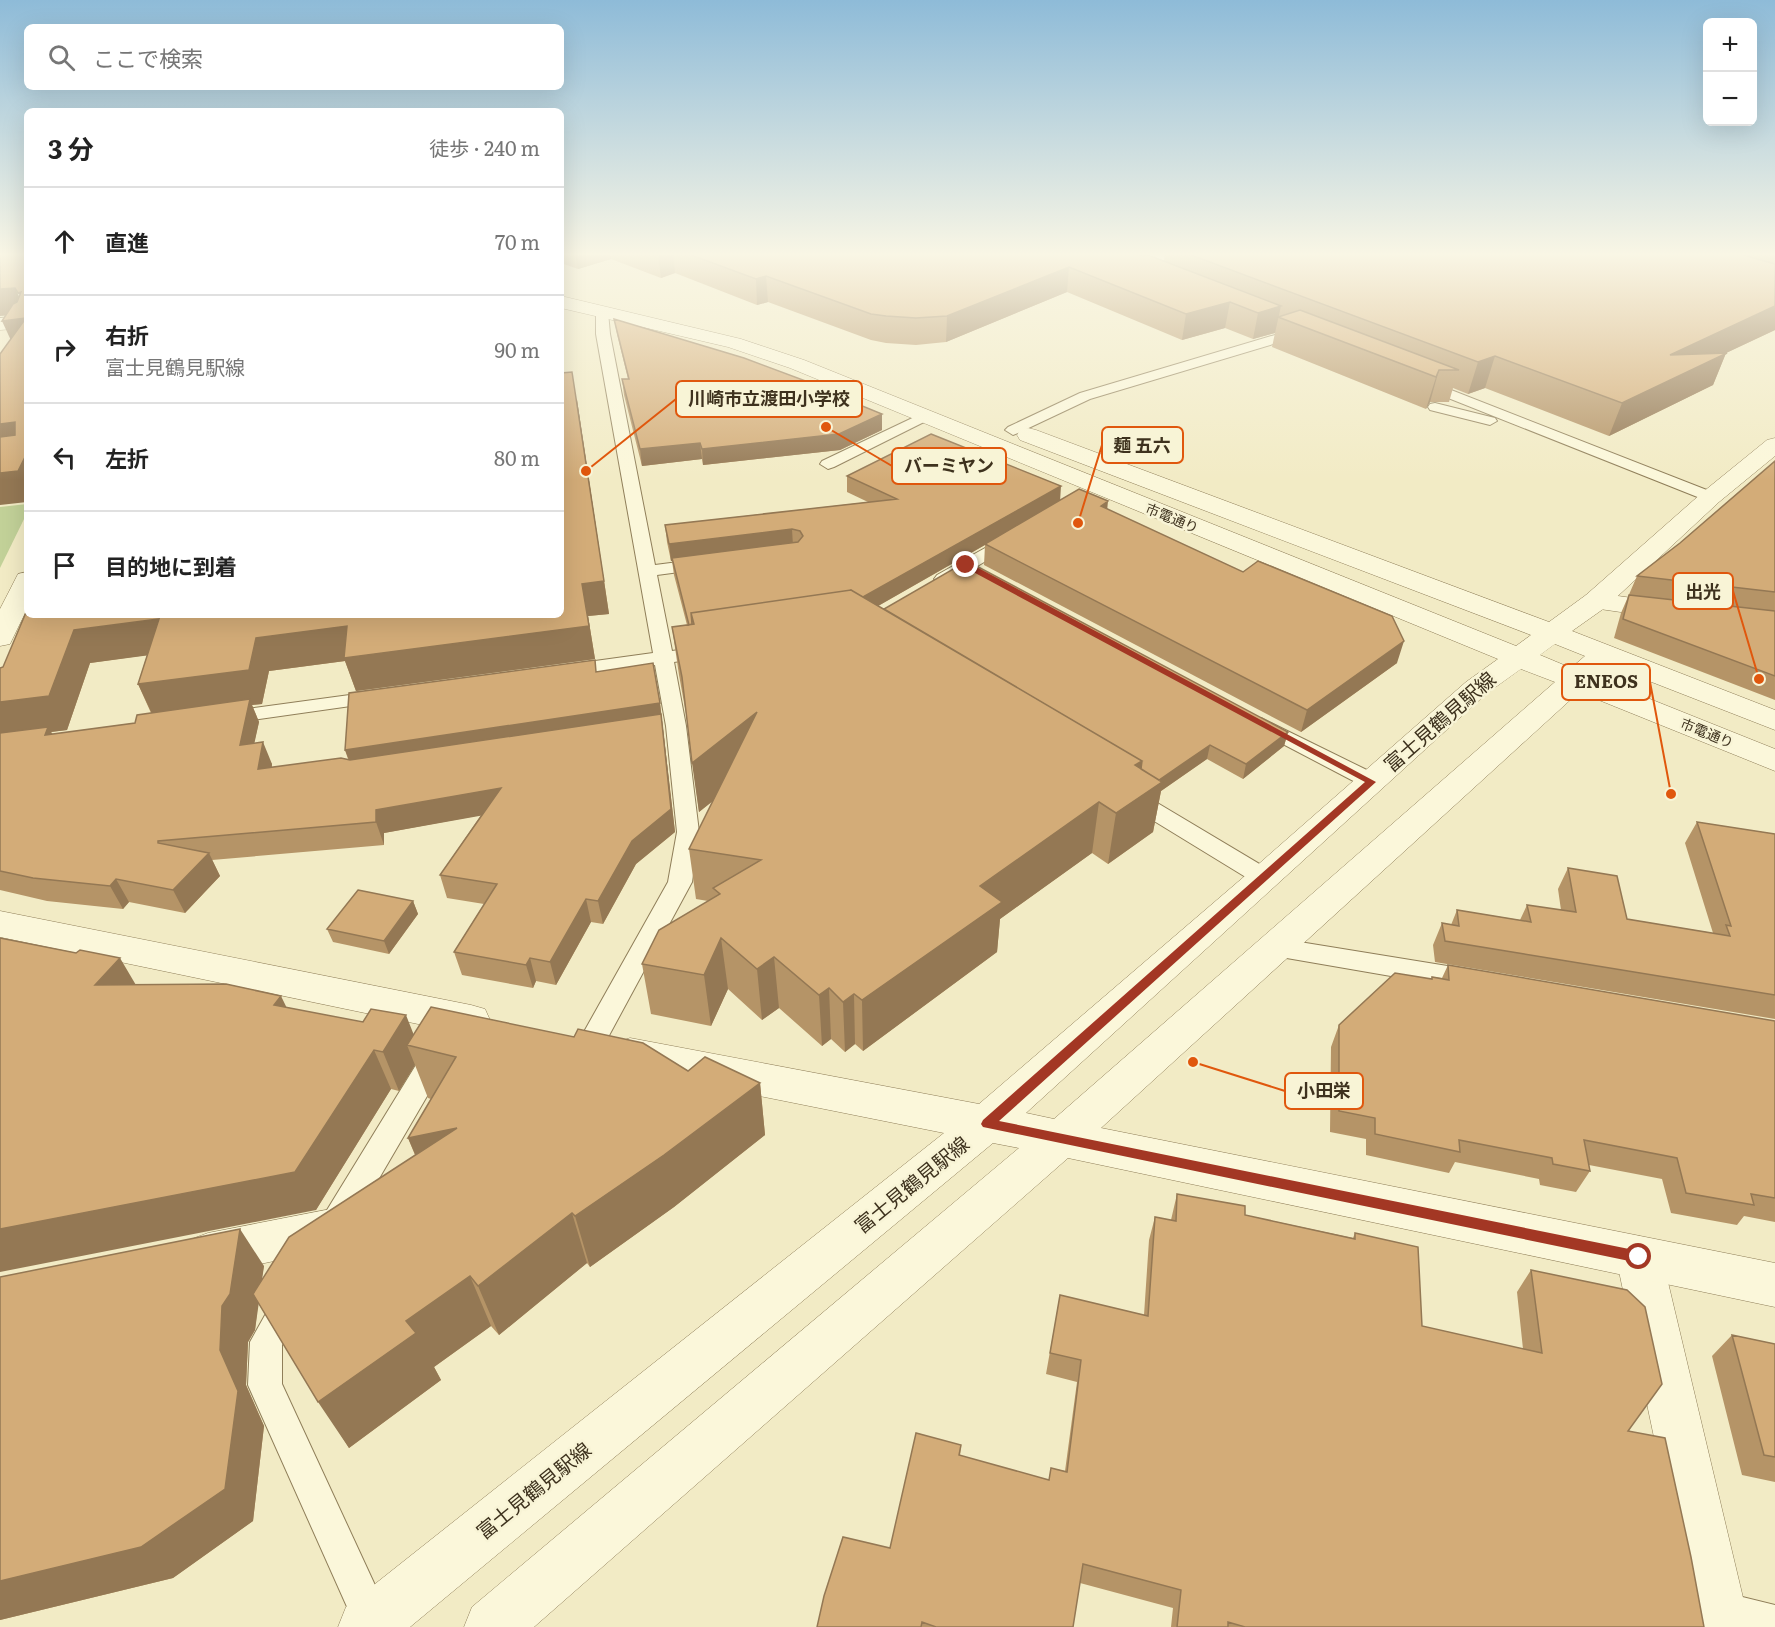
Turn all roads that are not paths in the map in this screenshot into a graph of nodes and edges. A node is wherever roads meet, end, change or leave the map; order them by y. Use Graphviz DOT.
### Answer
graph roads {
  1 [pos="597,328"];
  2 [pos="668,328"];
  3 [pos="736,328"];
  4 [pos="1283,328"];
  5 [pos="1295,333"];
  6 [pos="1311,339"];
  7 [pos="1406,376"];
  8 [pos="947,404"];
  9 [pos="1436,407"];
  10 [pos="925,416"];
  11 [pos="1002,426"];
  12 [pos="1556,435"];
  13 [pos="1775,445"];
  14 [pos="828,464"];
  15 [pos="1098,488"];
  16 [pos="1711,497"];
  17 [pos="1075,501"];
  18 [pos="1026,530"];
  19 [pos="725,561"];
  20 [pos="966,565"];
  21 [pos="646,571"];
  22 [pos="987,576"];
  23 [pos="24,586"];
  24 [pos="926,588"];
  25 [pos="1596,601"];
  26 [pos="1695,613"];
  27 [pos="1552,633"];
  28 [pos="0,638"];
  29 [pos="720,649"];
  30 [pos="1605,653"];
  31 [pos="1519,657"];
  32 [pos="663,658"];
  33 [pos="545,674"];
  34 [pos="1575,680"];
  35 [pos="403,693"];
  36 [pos="1249,717"];
  37 [pos="201,721"];
  38 [pos="1775,721"];
  39 [pos="676,726"];
  40 [pos="653,729"];
  41 [pos="1775,761"];
  42 [pos="1371,782"];
  43 [pos="1115,788"];
  44 [pos="1265,878"];
  45 [pos="0,924"];
  46 [pos="1275,947"];
  47 [pos="1497,985"];
  48 [pos="459,1018"];
  49 [pos="502,1027"];
  50 [pos="573,1042"];
  51 [pos="987,1124"];
  52 [pos="1061,1138"];
  53 [pos="317,1256"];
  54 [pos="1639,1257"];
  55 [pos="172,1261"];
  56 [pos="1775,1285"];
  57 [pos="1720,1618"];
  58 [pos="370,1624"];
  59 [pos="1775,1624"];
  60 [pos="492,1627"];
  1 -- 21 [label="lane"];
  2 -- 10 [label="street, 市電通り"];
  3 -- 8 [label="street"];
  4 -- 5 [label="lane"];
  5 -- 6 [label="lane"];
  5 -- 11 [label="lane"];
  7 -- 12 [label="lane"];
  9 -- 12 [label="lane"];
  10 -- 14 [label="lane"];
  10 -- 15 [label="street, 市電通り"];
  11 -- 27 [label="street, 市電通り"];
  12 -- 16 [label="lane"];
  13 -- 16 [label="street, 富士見鶴見駅線"];
  15 -- 17 [label="lane"];
  15 -- 31 [label="street, 市電通り"];
  16 -- 25 [label="street, 富士見鶴見駅線"];
  18 -- 20 [label="lane"];
  19 -- 21 [label="lane"];
  20 -- 22 [label="lane"];
  20 -- 24 [label="lane"];
  21 -- 32 [label="lane"];
  23 -- 28 [label="street"];
  25 -- 26 [label="street"];
  25 -- 27 [label="street, 富士見鶴見駅線"];
  27 -- 30 [label="street, 市電通り"];
  27 -- 31 [label="street, 富士見鶴見駅線"];
  29 -- 32 [label="lane"];
  30 -- 34 [label="street"];
  30 -- 38 [label="street, 市電通り"];
  31 -- 34 [label="street, 市電通り"];
  31 -- 42 [label="street, 富士見鶴見駅線"];
  32 -- 33 [label="lane"];
  32 -- 39 [label="lane"];
  34 -- 41 [label="street, 市電通り"];
  34 -- 46 [label="street"];
  35 -- 37 [label="lane"];
  36 -- 42 [label="lane"];
  39 -- 40 [label="lane"];
  39 -- 50 [label="lane"];
  42 -- 44 [label="street, 富士見鶴見駅線"];
  43 -- 44 [label="lane"];
  44 -- 51 [label="street, 富士見鶴見駅線"];
  45 -- 48 [label="street"];
  46 -- 47 [label="lane"];
  46 -- 52 [label="street"];
  48 -- 49 [label="street"];
  48 -- 53 [label="lane"];
  50 -- 51 [label="street"];
  51 -- 52 [label="street"];
  51 -- 58 [label="street, 富士見鶴見駅線"];
  52 -- 54 [label="street"];
  52 -- 60 [label="street"];
  53 -- 55 [label="street"];
  53 -- 58 [label="lane"];
  54 -- 56 [label="street"];
  54 -- 57 [label="street"];
  57 -- 59 [label="lane"];
}
